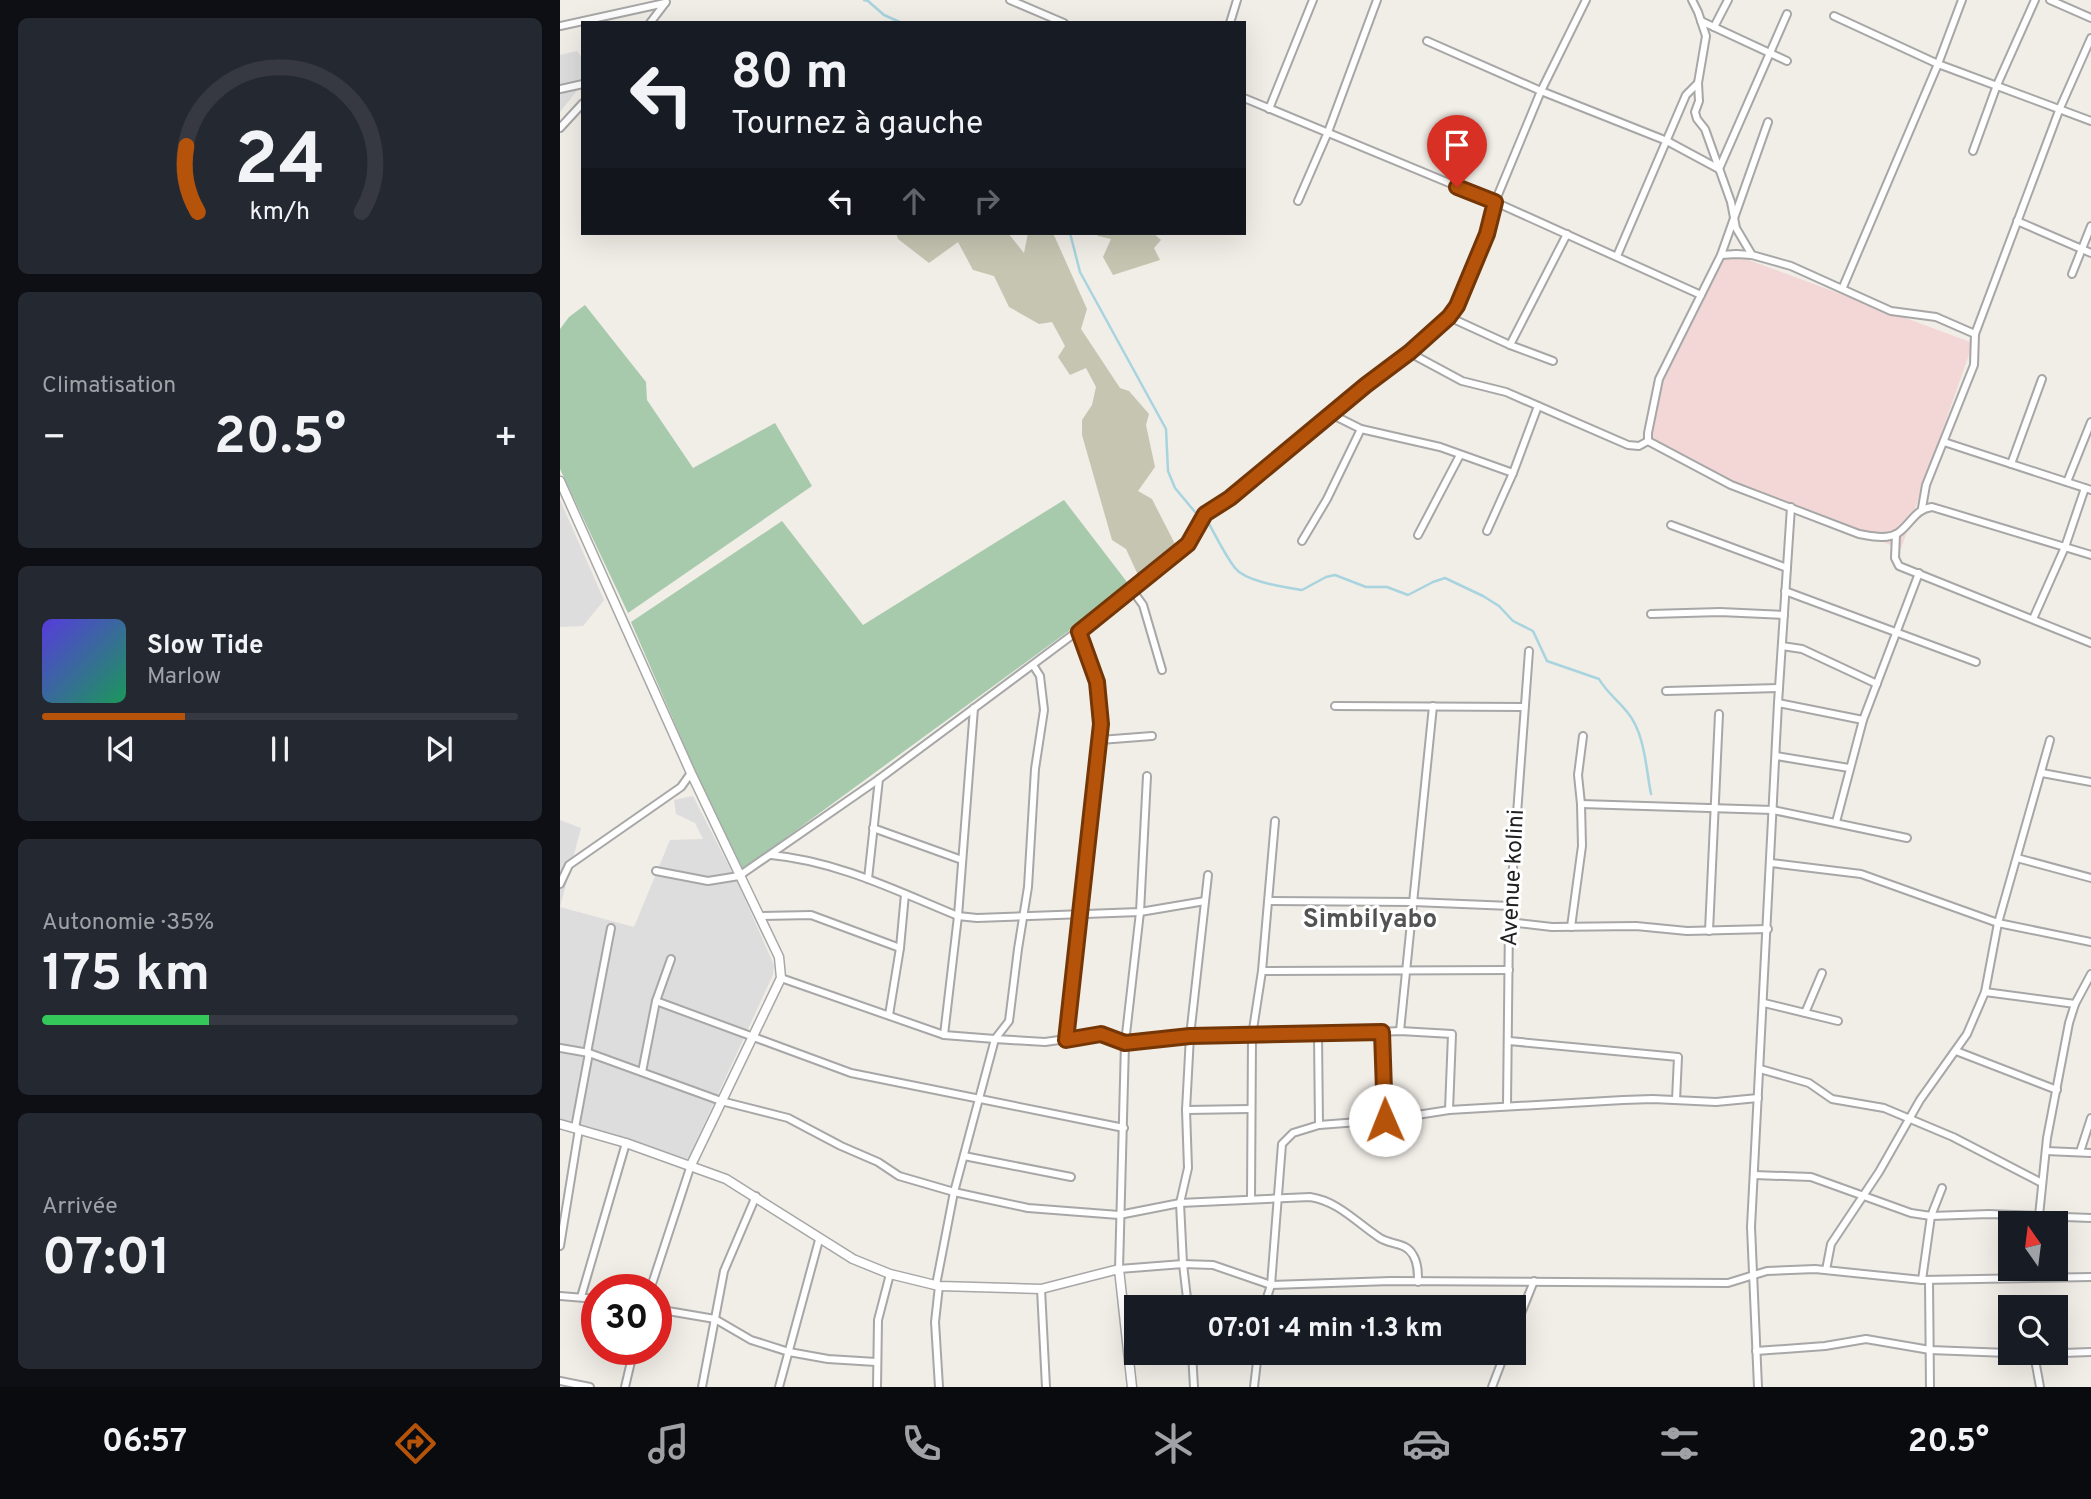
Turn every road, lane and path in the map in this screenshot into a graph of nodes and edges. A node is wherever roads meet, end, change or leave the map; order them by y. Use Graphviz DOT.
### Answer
graph roads {
  1 [pos="1010,0"];
  2 [pos="1237,0"];
  3 [pos="1313,0"];
  4 [pos="1377,0"];
  5 [pos="1586,0"];
  6 [pos="1692,0"];
  7 [pos="1728,0"];
  8 [pos="1962,0"];
  9 [pos="2035,0"];
  10 [pos="2050,0"];
  11 [pos="667,1"];
  12 [pos="1787,15"];
  13 [pos="1834,16"];
  14 [pos="2091,18"];
  15 [pos="581,21"];
  16 [pos="581,21"];
  17 [pos="652,21"];
  18 [pos="1059,21"];
  19 [pos="1231,21"];
  20 [pos="1701,21"];
  21 [pos="560,26"];
  22 [pos="1714,27"];
  23 [pos="2091,38"];
  24 [pos="1427,41"];
  25 [pos="1770,54"];
  26 [pos="1787,61"];
  27 [pos="1938,64"];
  28 [pos="1698,83"];
  29 [pos="581,84"];
  30 [pos="1997,85"];
  31 [pos="560,89"];
  32 [pos="1541,91"];
  33 [pos="1246,99"];
  34 [pos="581,105"];
  35 [pos="2060,108"];
  36 [pos="1269,109"];
  37 [pos="2091,121"];
  38 [pos="1768,122"];
  39 [pos="560,128"];
  40 [pos="1328,132"];
  41 [pos="1667,141"];
  42 [pos="1973,151"];
  43 [pos="1719,169"];
  44 [pos="1298,201"];
  45 [pos="1495,202"];
  46 [pos="1733,217"];
  47 [pos="2017,221"];
  48 [pos="2091,226"];
  49 [pos="1567,234"];
  50 [pos="2082,250"];
  51 [pos="2091,253"];
  52 [pos="1617,256"];
  53 [pos="1721,256"];
  54 [pos="1752,256"];
  55 [pos="2072,274"];
  56 [pos="1843,287"];
  57 [pos="1701,295"];
  58 [pos="1449,317"];
  59 [pos="1975,334"];
  60 [pos="1510,345"];
  61 [pos="1410,352"];
  62 [pos="1553,361"];
  63 [pos="2042,379"];
  64 [pos="1538,406"];
  65 [pos="1331,414"];
  66 [pos="2091,422"];
  67 [pos="1362,429"];
  68 [pos="2089,433"];
  69 [pos="1648,441"];
  70 [pos="1944,442"];
  71 [pos="1460,455"];
  72 [pos="2011,464"];
  73 [pos="1513,473"];
  74 [pos="560,481"];
  75 [pos="2067,482"];
  76 [pos="2088,489"];
  77 [pos="1791,507"];
  78 [pos="1922,508"];
  79 [pos="1671,525"];
  80 [pos="1487,531"];
  81 [pos="1896,534"];
  82 [pos="1419,535"];
  83 [pos="1302,541"];
  84 [pos="2065,547"];
  85 [pos="2091,555"];
  86 [pos="1787,568"];
  87 [pos="1919,573"];
  88 [pos="1132,590"];
  89 [pos="1786,591"];
  90 [pos="1651,614"];
  91 [pos="1784,615"];
  92 [pos="2033,619"];
  93 [pos="1897,631"];
  94 [pos="1079,632"];
  95 [pos="2091,643"];
  96 [pos="1782,646"];
  97 [pos="1529,651"];
  98 [pos="1976,662"];
  99 [pos="1033,665"];
  100 [pos="1163,670"];
  101 [pos="1877,684"];
  102 [pos="1779,688"];
  103 [pos="1666,691"];
  104 [pos="1778,703"];
  105 [pos="1335,706"];
  106 [pos="1433,706"];
  107 [pos="1524,707"];
  108 [pos="974,708"];
  109 [pos="1719,714"];
  110 [pos="1863,720"];
  111 [pos="1152,736"];
  112 [pos="1583,736"];
  113 [pos="1100,740"];
  114 [pos="2050,740"];
  115 [pos="1776,756"];
  116 [pos="1849,768"];
  117 [pos="2042,773"];
  118 [pos="691,774"];
  119 [pos="1147,775"];
  120 [pos="879,779"];
  121 [pos="2091,782"];
  122 [pos="1581,804"];
  123 [pos="1714,808"];
  124 [pos="1773,810"];
  125 [pos="1275,821"];
  126 [pos="1836,822"];
  127 [pos="873,828"];
  128 [pos="1907,838"];
  129 [pos="769,855"];
  130 [pos="2017,858"];
  131 [pos="962,860"];
  132 [pos="1771,863"];
  133 [pos="656,871"];
  134 [pos="1208,875"];
  135 [pos="739,876"];
  136 [pos="2091,878"];
  137 [pos="868,879"];
  138 [pos="560,884"];
  139 [pos="905,894"];
  140 [pos="1205,901"];
  141 [pos="1269,901"];
  142 [pos="1413,902"];
  143 [pos="1511,906"];
  144 [pos="1140,912"];
  145 [pos="1081,913"];
  146 [pos="761,916"];
  147 [pos="958,916"];
  148 [pos="1024,917"];
  149 [pos="1509,922"];
  150 [pos="1998,923"];
  151 [pos="1571,927"];
  152 [pos="611,928"];
  153 [pos="1768,929"];
  154 [pos="1709,931"];
  155 [pos="2091,942"];
  156 [pos="900,948"];
  157 [pos="671,959"];
  158 [pos="1405,970"];
  159 [pos="1509,970"];
  160 [pos="1262,971"];
  161 [pos="1822,973"];
  162 [pos="2091,974"];
  163 [pos="781,978"];
  164 [pos="1985,992"];
  165 [pos="656,1001"];
  166 [pos="1764,1003"];
  167 [pos="2075,1004"];
  168 [pos="1805,1013"];
  169 [pos="889,1015"];
  170 [pos="1838,1021"];
  171 [pos="1400,1031"];
  172 [pos="1382,1032"];
  173 [pos="944,1035"];
  174 [pos="1318,1035"];
  175 [pos="1190,1036"];
  176 [pos="1252,1036"];
  177 [pos="752,1037"];
  178 [pos="995,1039"];
  179 [pos="1066,1040"];
  180 [pos="1509,1041"];
  181 [pos="1125,1043"];
  182 [pos="560,1048"];
  183 [pos="1956,1051"];
  184 [pos="588,1053"];
  185 [pos="1760,1069"];
  186 [pos="642,1072"];
  187 [pos="2057,1090"];
  188 [pos="1758,1098"];
  189 [pos="980,1100"];
  190 [pos="1676,1100"];
  191 [pos="721,1101"];
  192 [pos="1507,1105"];
  193 [pos="1250,1109"];
  194 [pos="1186,1110"];
  195 [pos="1449,1110"];
  196 [pos="2091,1118"];
  197 [pos="1908,1119"];
  198 [pos="1385,1120"];
  199 [pos="560,1124"];
  200 [pos="1318,1125"];
  201 [pos="577,1128"];
  202 [pos="1124,1128"];
  203 [pos="625,1143"];
  204 [pos="2046,1151"];
  205 [pos="2080,1152"];
  206 [pos="2091,1153"];
  207 [pos="964,1156"];
  208 [pos="691,1165"];
  209 [pos="1754,1175"];
  210 [pos="1071,1177"];
  211 [pos="2042,1183"];
  212 [pos="1942,1188"];
  213 [pos="954,1192"];
  214 [pos="756,1196"];
  215 [pos="1863,1196"];
  216 [pos="1277,1198"];
  217 [pos="1251,1199"];
  218 [pos="1181,1203"];
  219 [pos="2039,1211"];
  220 [pos="1998,1214"];
  221 [pos="1119,1215"];
  222 [pos="1930,1216"];
  223 [pos="2068,1217"];
  224 [pos="2091,1218"];
  225 [pos="819,1240"];
  226 [pos="560,1246"];
  227 [pos="1182,1264"];
  228 [pos="1119,1269"];
  229 [pos="1826,1270"];
  230 [pos="588,1274"];
  231 [pos="655,1274"];
  232 [pos="890,1274"];
  233 [pos="1752,1277"];
  234 [pos="2091,1277"];
  235 [pos="1926,1280"];
  236 [pos="1534,1281"];
  237 [pos="1418,1282"];
  238 [pos="1271,1285"];
  239 [pos="937,1286"];
  240 [pos="1041,1289"];
  241 [pos="1186,1295"];
  242 [pos="1268,1295"];
  243 [pos="560,1296"];
  244 [pos="581,1297"];
  245 [pos="1526,1301"];
  246 [pos="672,1312"];
  247 [pos="715,1319"];
  248 [pos="1930,1350"];
  249 [pos="1756,1351"];
  250 [pos="789,1352"];
  251 [pos="2091,1352"];
  252 [pos="1998,1353"];
  253 [pos="2068,1353"];
  254 [pos="876,1362"];
  255 [pos="630,1365"];
  256 [pos="1193,1365"];
  257 [pos="1257,1365"];
  258 [pos="1501,1365"];
  259 [pos="2036,1365"];
  260 [pos="560,1381"];
  261 [pos="590,1387"];
  262 [pos="625,1387"];
  263 [pos="702,1387"];
  264 [pos="779,1387"];
  265 [pos="877,1387"];
  266 [pos="939,1387"];
  267 [pos="1046,1387"];
  268 [pos="1132,1387"];
  269 [pos="1194,1387"];
  270 [pos="1254,1387"];
  271 [pos="1492,1387"];
  272 [pos="1758,1387"];
  273 [pos="1930,1387"];
  274 [pos="2040,1387"];
  1 -- 18 [label="street"];
  2 -- 19 [label="street"];
  3 -- 36 [label="street"];
  4 -- 40 [label="street"];
  5 -- 32 [label="street"];
  6 -- 20 [label="street"];
  7 -- 22 [label="street"];
  8 -- 27 [label="street"];
  9 -- 30 [label="street"];
  10 -- 14 [label="street"];
  11 -- 16 [label="street"];
  11 -- 17 [label="street"];
  12 -- 25 [label="street"];
  13 -- 27 [label="street"];
  15 -- 21 [label="street"];
  20 -- 22 [label="street"];
  20 -- 28 [label="street"];
  22 -- 25 [label="street"];
  23 -- 35 [label="street"];
  24 -- 32 [label="street"];
  25 -- 26 [label="street"];
  25 -- 43 [label="street"];
  27 -- 30 [label="street"];
  27 -- 56 [label="street"];
  28 -- 41 [label="street"];
  28 -- 43 [label="street"];
  29 -- 31 [label="street"];
  30 -- 35 [label="street"];
  30 -- 42 [label="street"];
  32 -- 41 [label="street"];
  32 -- 45 [label="street"];
  33 -- 36 [label="street"];
  34 -- 39 [label="street"];
  35 -- 37 [label="street"];
  35 -- 47 [label="street"];
  36 -- 40 [label="street"];
  38 -- 46 [label="street"];
  40 -- 44 [label="street"];
  40 -- 45 [label="street"];
  41 -- 43 [label="street"];
  41 -- 52 [label="street"];
  43 -- 46 [label="street"];
  45 -- 49 [label="street"];
  45 -- 58 [label="street"];
  46 -- 53 [label="street"];
  46 -- 54 [label="street"];
  47 -- 50 [label="street"];
  47 -- 59 [label="street"];
  48 -- 50 [label="street"];
  49 -- 52 [label="street"];
  49 -- 60 [label="street"];
  50 -- 51 [label="street"];
  50 -- 55 [label="street"];
  52 -- 57 [label="street"];
  53 -- 54 [label="street"];
  53 -- 57 [label="street"];
  54 -- 56 [label="street"];
  56 -- 59 [label="street"];
  57 -- 69 [label="street"];
  58 -- 60 [label="street"];
  58 -- 61 [label="street"];
  59 -- 70 [label="street"];
  60 -- 62 [label="street"];
  61 -- 64 [label="street"];
  61 -- 65 [label="street"];
  63 -- 72 [label="street"];
  64 -- 69 [label="street"];
  64 -- 73 [label="street"];
  65 -- 67 [label="street"];
  65 -- 88 [label="street"];
  66 -- 68 [label="street"];
  67 -- 71 [label="street"];
  67 -- 83 [label="street"];
  68 -- 75 [label="street"];
  69 -- 77 [label="street"];
  70 -- 72 [label="street"];
  70 -- 78 [label="street"];
  71 -- 73 [label="street"];
  71 -- 82 [label="street"];
  72 -- 75 [label="street"];
  73 -- 80 [label="street"];
  74 -- 118 [label="street"];
  75 -- 76 [label="street"];
  76 -- 84 [label="street"];
  77 -- 81 [label="street"];
  77 -- 86 [label="street"];
  78 -- 81 [label="street"];
  78 -- 84 [label="street"];
  79 -- 86 [label="street"];
  81 -- 87 [label="street"];
  84 -- 85 [label="street"];
  84 -- 92 [label="street"];
  86 -- 89 [label="street"];
  87 -- 92 [label="street"];
  87 -- 93 [label="street"];
  88 -- 94 [label="street"];
  88 -- 100 [label="street"];
  89 -- 91 [label="street"];
  89 -- 93 [label="street"];
  90 -- 91 [label="street"];
  91 -- 96 [label="street"];
  92 -- 95 [label="street"];
  93 -- 98 [label="street"];
  93 -- 101 [label="street"];
  94 -- 99 [label="street"];
  94 -- 113 [label="street"];
  96 -- 101 [label="street"];
  96 -- 102 [label="street"];
  97 -- 107 [label="street, Avenue kolini"];
  99 -- 108 [label="street"];
  99 -- 148 [label="street"];
  101 -- 110 [label="street"];
  102 -- 103 [label="street"];
  102 -- 104 [label="street"];
  104 -- 110 [label="street"];
  104 -- 115 [label="street"];
  105 -- 106 [label="street"];
  106 -- 107 [label="street"];
  106 -- 142 [label="street"];
  107 -- 143 [label="street, Avenue kolini"];
  108 -- 120 [label="street"];
  108 -- 131 [label="street"];
  109 -- 123 [label="street"];
  110 -- 116 [label="street"];
  111 -- 113 [label="street"];
  112 -- 122 [label="street"];
  113 -- 145 [label="street"];
  114 -- 117 [label="street"];
  115 -- 116 [label="street"];
  115 -- 124 [label="street"];
  116 -- 126 [label="street"];
  117 -- 121 [label="street"];
  117 -- 130 [label="street"];
  118 -- 135 [label="street"];
  118 -- 138 [label="street"];
  119 -- 144 [label="street"];
  120 -- 127 [label="street"];
  120 -- 129 [label="street"];
  122 -- 123 [label="street"];
  122 -- 151 [label="street"];
  123 -- 124 [label="street"];
  123 -- 154 [label="street"];
  124 -- 126 [label="street"];
  124 -- 132 [label="street"];
  125 -- 141 [label="street"];
  126 -- 128 [label="street"];
  127 -- 131 [label="street"];
  127 -- 137 [label="street"];
  129 -- 135 [label="street"];
  129 -- 137 [label="street"];
  130 -- 136 [label="street"];
  130 -- 150 [label="street"];
  131 -- 147 [label="street"];
  132 -- 150 [label="street"];
  132 -- 153 [label="street"];
  133 -- 135 [label="street"];
  134 -- 140 [label="street"];
  135 -- 146 [label="street"];
  137 -- 139 [label="street"];
  139 -- 147 [label="street"];
  139 -- 156 [label="street"];
  140 -- 144 [label="street"];
  140 -- 175 [label="street"];
  141 -- 142 [label="street"];
  141 -- 160 [label="street"];
  142 -- 143 [label="street"];
  142 -- 158 [label="street"];
  143 -- 149 [label="street, Avenue kolini"];
  144 -- 145 [label="street"];
  144 -- 181 [label="street"];
  145 -- 148 [label="street"];
  145 -- 179 [label="street"];
  146 -- 156 [label="street"];
  146 -- 163 [label="street"];
  147 -- 148 [label="street"];
  147 -- 173 [label="street"];
  148 -- 178 [label="street"];
  149 -- 151 [label="street"];
  149 -- 159 [label="street, Avenue kolini"];
  150 -- 155 [label="street"];
  150 -- 164 [label="street"];
  151 -- 154 [label="street"];
  152 -- 184 [label="street"];
  153 -- 154 [label="street"];
  153 -- 166 [label="street"];
  156 -- 169 [label="street"];
  157 -- 165 [label="street"];
  158 -- 159 [label="street"];
  158 -- 160 [label="street"];
  158 -- 171 [label="street"];
  159 -- 180 [label="street, Avenue kolini"];
  160 -- 176 [label="street"];
  161 -- 168 [label="street"];
  162 -- 167 [label="street"];
  163 -- 169 [label="street"];
  163 -- 177 [label="street"];
  164 -- 167 [label="street"];
  164 -- 183 [label="street"];
  165 -- 177 [label="street"];
  165 -- 186 [label="street"];
  166 -- 168 [label="street"];
  166 -- 185 [label="street"];
  167 -- 187 [label="street"];
  168 -- 170 [label="street"];
  169 -- 173 [label="street"];
  171 -- 172 [label="street"];
  171 -- 195 [label="street"];
  172 -- 174 [label="street"];
  172 -- 198 [label="street"];
  173 -- 178 [label="street"];
  174 -- 176 [label="street"];
  174 -- 200 [label="street"];
  175 -- 176 [label="street"];
  175 -- 181 [label="street"];
  175 -- 194 [label="street"];
  176 -- 193 [label="street"];
  177 -- 189 [label="street"];
  177 -- 191 [label="street"];
  178 -- 179 [label="street"];
  178 -- 189 [label="street"];
  179 -- 181 [label="street"];
  180 -- 190 [label="street"];
  180 -- 192 [label="street, Avenue kolini"];
  181 -- 202 [label="street"];
  182 -- 184 [label="street"];
  183 -- 187 [label="street"];
  183 -- 197 [label="street"];
  184 -- 186 [label="street"];
  184 -- 201 [label="street"];
  185 -- 188 [label="street"];
  185 -- 197 [label="street"];
  186 -- 191 [label="street"];
  187 -- 204 [label="street"];
  188 -- 190 [label="street"];
  188 -- 209 [label="street"];
  189 -- 202 [label="street"];
  189 -- 207 [label="street"];
  190 -- 192 [label="street"];
  191 -- 208 [label="street"];
  191 -- 213 [label="street"];
  192 -- 195 [label="street"];
  193 -- 194 [label="street"];
  193 -- 217 [label="street"];
  194 -- 218 [label="street"];
  195 -- 198 [label="street"];
  196 -- 205 [label="street"];
  197 -- 211 [label="street"];
  197 -- 215 [label="street"];
  198 -- 200 [label="street"];
  199 -- 201 [label="street"];
  200 -- 216 [label="street"];
  201 -- 203 [label="street"];
  201 -- 226 [label="street"];
  202 -- 221 [label="street"];
  203 -- 208 [label="street"];
  203 -- 230 [label="street"];
  204 -- 205 [label="street"];
  204 -- 211 [label="street"];
  205 -- 206 [label="street"];
  207 -- 210 [label="street"];
  207 -- 213 [label="street"];
  208 -- 214 [label="street"];
  208 -- 231 [label="street"];
  209 -- 215 [label="street"];
  209 -- 233 [label="street"];
  211 -- 219 [label="street"];
  212 -- 222 [label="street"];
  213 -- 221 [label="street"];
  213 -- 239 [label="street"];
  214 -- 225 [label="street"];
  214 -- 247 [label="street"];
  215 -- 222 [label="street"];
  215 -- 229 [label="street"];
  216 -- 217 [label="street"];
  216 -- 237 [label="street"];
  216 -- 238 [label="street"];
  217 -- 218 [label="street"];
  218 -- 221 [label="street"];
  218 -- 227 [label="street"];
  220 -- 222 [label="street"];
  221 -- 228 [label="street"];
  222 -- 235 [label="street"];
  223 -- 224 [label="street"];
  225 -- 232 [label="street"];
  225 -- 250 [label="street"];
  227 -- 228 [label="street"];
  227 -- 238 [label="street"];
  227 -- 241 [label="street"];
  228 -- 240 [label="street"];
  228 -- 268 [label="street"];
  229 -- 233 [label="street"];
  229 -- 235 [label="street"];
  232 -- 239 [label="street"];
  232 -- 254 [label="street"];
  233 -- 236 [label="street"];
  233 -- 249 [label="street"];
  234 -- 235 [label="street"];
  235 -- 248 [label="street"];
  236 -- 237 [label="street"];
  236 -- 245 [label="street"];
  237 -- 238 [label="street"];
  238 -- 242 [label="street"];
  239 -- 240 [label="street"];
  239 -- 266 [label="street"];
  240 -- 267 [label="street"];
  243 -- 244 [label="street"];
  246 -- 247 [label="street"];
  247 -- 250 [label="street"];
  247 -- 263 [label="street"];
  248 -- 249 [label="street"];
  248 -- 252 [label="street"];
  248 -- 273 [label="street"];
  249 -- 272 [label="street"];
  250 -- 254 [label="street"];
  250 -- 264 [label="street"];
  251 -- 253 [label="street"];
  254 -- 265 [label="street"];
  255 -- 262 [label="street"];
  256 -- 269 [label="street"];
  257 -- 270 [label="street"];
  258 -- 271 [label="street"];
  259 -- 274 [label="street"];
  260 -- 261 [label="street"];
}
